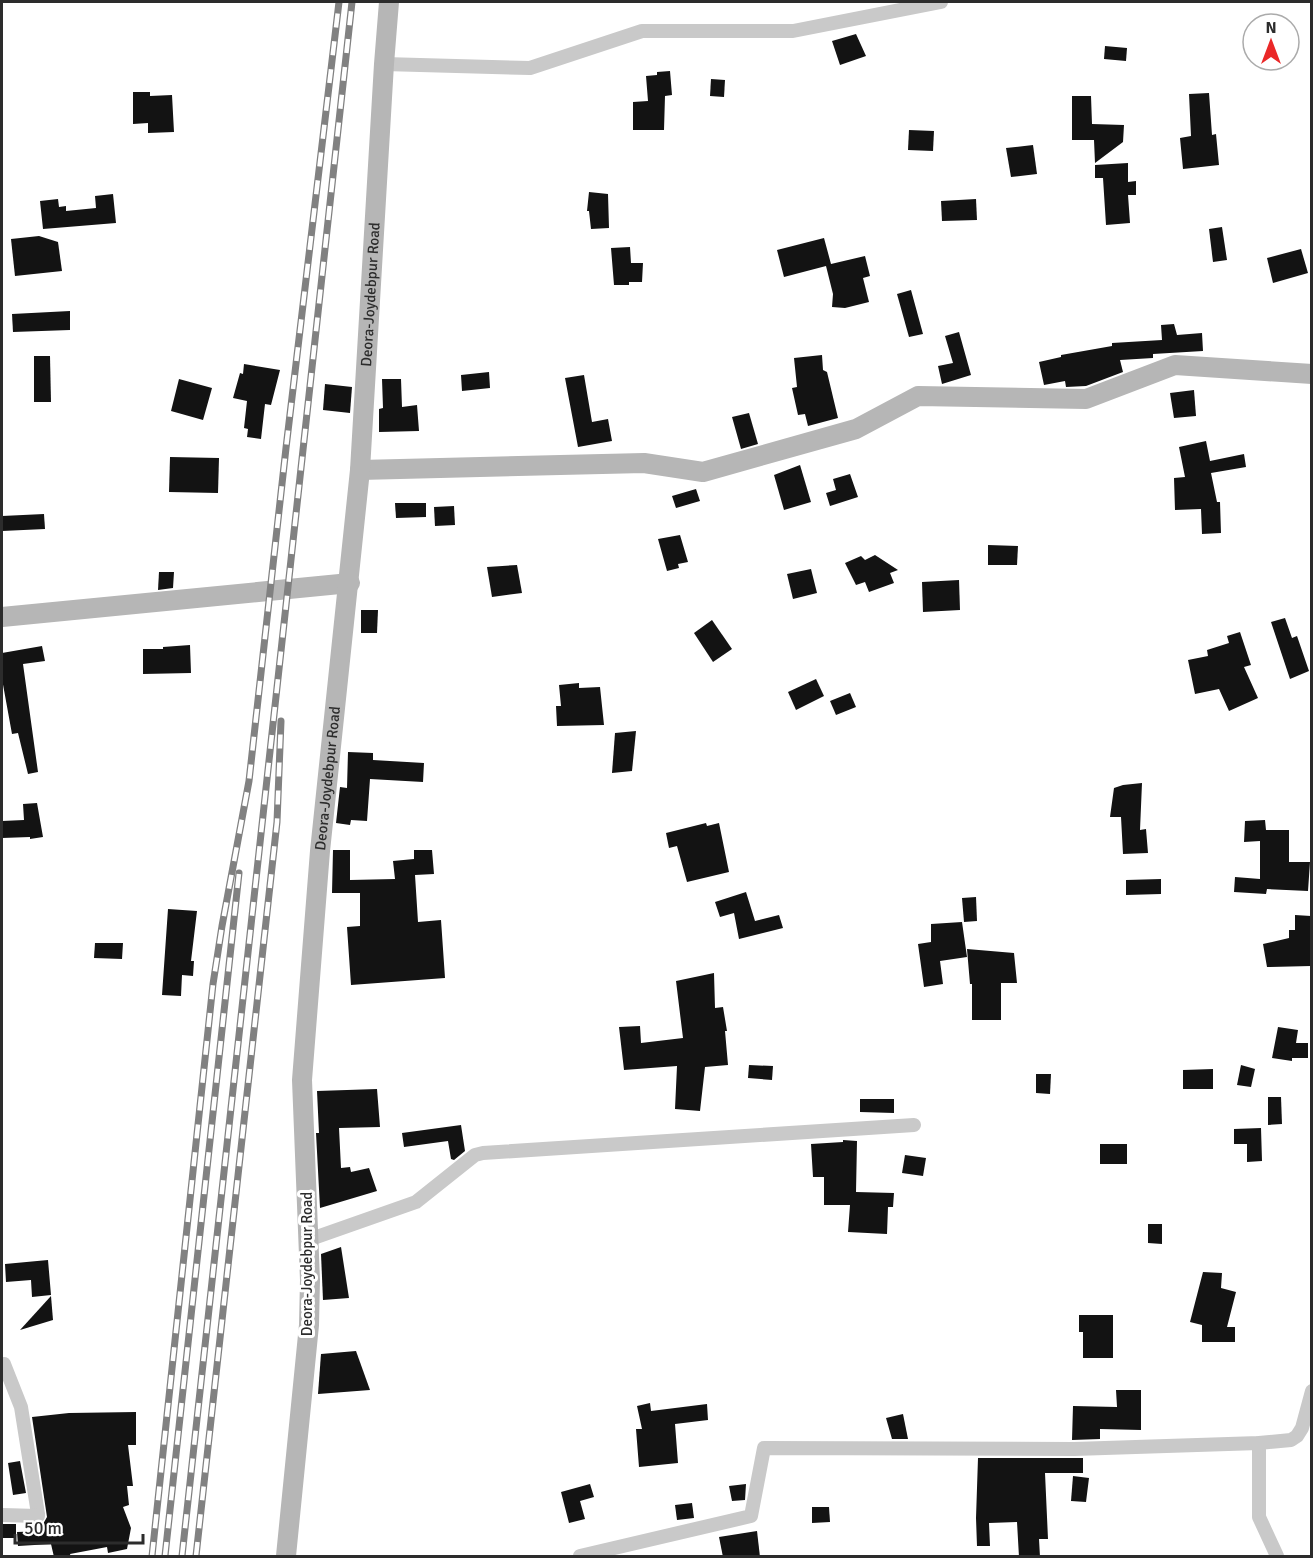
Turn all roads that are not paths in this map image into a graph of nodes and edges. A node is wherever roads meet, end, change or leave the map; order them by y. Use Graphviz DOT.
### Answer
graph roads {
  1 [pos="389,2"];
  2 [pos="941,2"];
  3 [pos="384,64"];
  4 [pos="1311,374"];
  5 [pos="360,470"];
  6 [pos="350,583"];
  7 [pos="2,617"];
  8 [pos="914,1125"];
  9 [pos="308,1239"];
  10 [pos="2,1365"];
  11 [pos="1311,1391"];
  12 [pos="1259,1443"];
  13 [pos="2,1515"];
  14 [pos="286,1557"];
  15 [pos="580,1557"];
  16 [pos="1277,1557"];
  1 -- 3 [label="street, Deora-Joydebpur Road"];
  2 -- 3 [label="street"];
  3 -- 5 [label="street, Deora-Joydebpur Road"];
  4 -- 5 [label="street"];
  5 -- 6 [label="street, Deora-Joydebpur Road"];
  6 -- 7 [label="street"];
  6 -- 9 [label="street, Deora-Joydebpur Road"];
  8 -- 9 [label="street"];
  9 -- 14 [label="street, Deora-Joydebpur Road"];
  10 -- 13 [label="street"];
  11 -- 12 [label="street"];
  12 -- 15 [label="street"];
  12 -- 16 [label="street"];
}
